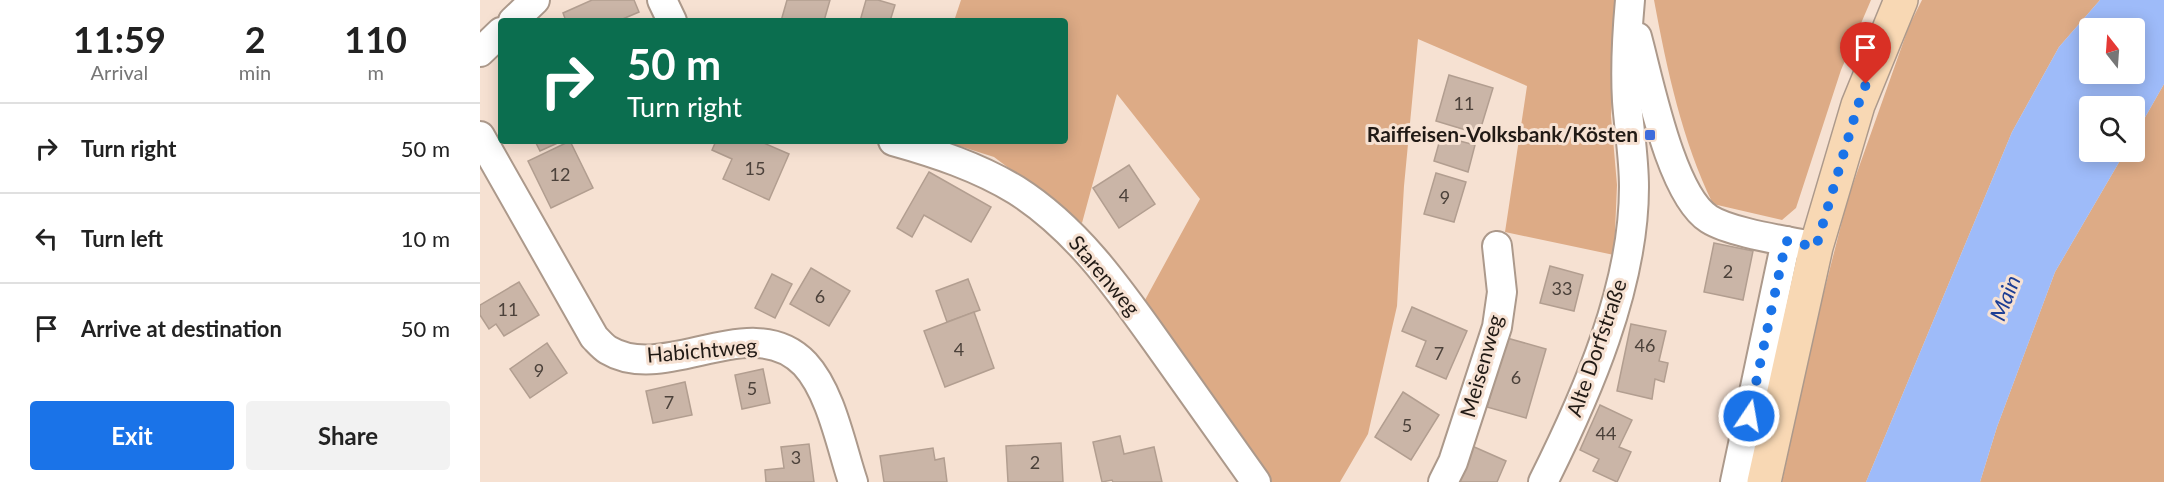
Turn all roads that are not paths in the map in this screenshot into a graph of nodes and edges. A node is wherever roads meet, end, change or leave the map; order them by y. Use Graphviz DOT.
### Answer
graph roads {
  1 [pos="535,0"];
  2 [pos="662,0"];
  3 [pos="1901,0"];
  4 [pos="1630,5"];
  5 [pos="516,18"];
  6 [pos="671,18"];
  7 [pos="498,35"];
  8 [pos="480,52"];
  9 [pos="480,136"];
  10 [pos="904,144"];
  11 [pos="1801,244"];
  12 [pos="1497,246"];
  13 [pos="853,482"];
  14 [pos="1256,482"];
  15 [pos="1443,482"];
  16 [pos="1543,482"];
  17 [pos="1735,482"];
  18 [pos="1764,482"];
  1 -- 5 [label="street"];
  2 -- 6 [label="street"];
  3 -- 11 [label="street"];
  4 -- 11 [label="street"];
  4 -- 16 [label="street, Alte Dorfstraße"];
  7 -- 8 [label="street"];
  9 -- 13 [label="street, Habichtweg"];
  10 -- 14 [label="street, Starenweg"];
  11 -- 17 [label="street"];
  11 -- 18 [label="street"];
  12 -- 15 [label="street, Meisenweg"];
}
